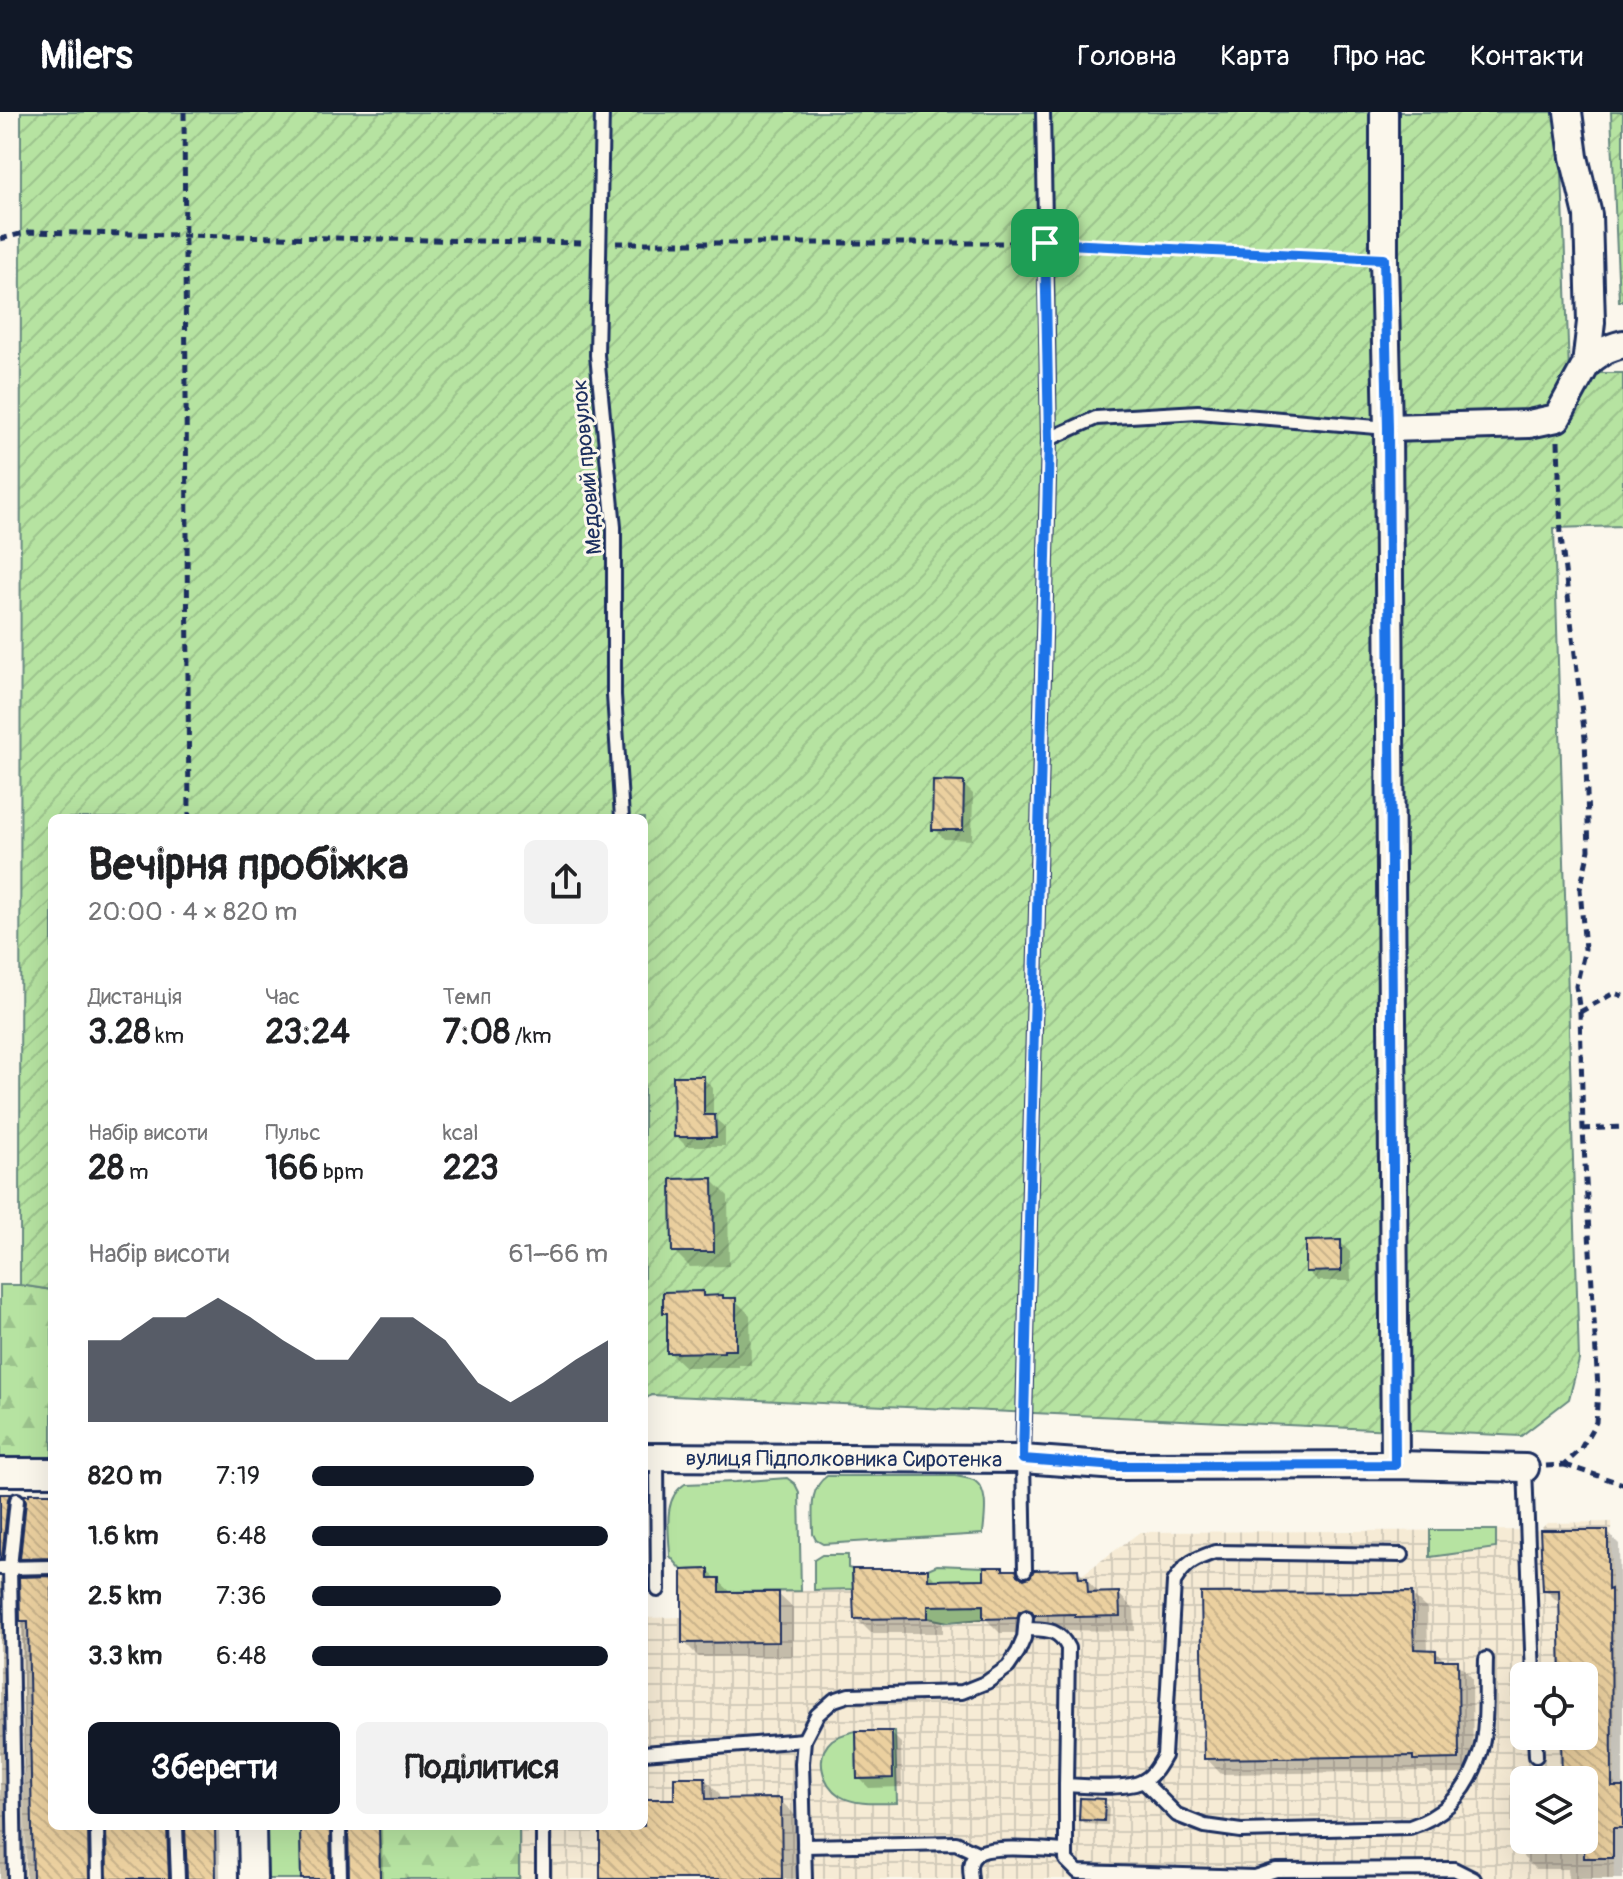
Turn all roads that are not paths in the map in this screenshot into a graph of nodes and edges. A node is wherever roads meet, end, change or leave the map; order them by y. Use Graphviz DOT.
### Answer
graph roads {
  1 [pos="602,112"];
  2 [pos="1043,112"];
  3 [pos="1384,112"];
  4 [pos="1568,112"];
  5 [pos="1623,344"];
  6 [pos="1586,365"];
  7 [pos="1388,428"];
  8 [pos="1049,439"];
  9 [pos="622,814"];
  10 [pos="650,1457"];
  11 [pos="1023,1459"];
  12 [pos="1395,1465"];
  13 [pos="1525,1468"];
  14 [pos="0,1472"];
  15 [pos="48,1472"];
  16 [pos="17,1500"];
  17 [pos="1402,1555"];
  18 [pos="48,1567"];
  19 [pos="5,1568"];
  20 [pos="1025,1570"];
  21 [pos="658,1590"];
  22 [pos="1486,1659"];
  23 [pos="1532,1662"];
  24 [pos="804,1740"];
  25 [pos="1536,1750"];
  26 [pos="648,1753"];
  27 [pos="1536,1756"];
  28 [pos="1143,1781"];
  29 [pos="1066,1785"];
  30 [pos="97,1830"];
  31 [pos="176,1830"];
  32 [pos="252,1830"];
  33 [pos="339,1830"];
  34 [pos="543,1830"];
  35 [pos="804,1846"];
  36 [pos="1066,1851"];
  37 [pos="977,1853"];
  38 [pos="1108,1876"];
  39 [pos="15,1879"];
  40 [pos="98,1879"];
  41 [pos="178,1879"];
  42 [pos="253,1879"];
  43 [pos="340,1879"];
  44 [pos="543,1879"];
  45 [pos="805,1879"];
  46 [pos="971,1879"];
  47 [pos="1474,1879"];
  1 -- 9 [label="lane, Медовий провулок"];
  2 -- 8 [label="lane"];
  3 -- 7 [label="street"];
  4 -- 6 [label="street"];
  5 -- 6 [label="street"];
  6 -- 7 [label="street"];
  7 -- 8 [label="lane"];
  7 -- 12 [label="street"];
  8 -- 11 [label="lane"];
  10 -- 11 [label="street, вулиця Підполковника Сиротенка"];
  10 -- 21 [label="lane"];
  11 -- 12 [label="street, вулиця Підполковника Сиротенка"];
  11 -- 20 [label="lane"];
  12 -- 13 [label="street, вулиця Підполковника Сиротенка"];
  13 -- 23 [label="lane"];
  14 -- 15 [label="street"];
  16 -- 19 [label="lane"];
  17 -- 28 [label="lane"];
  18 -- 19 [label="lane"];
  19 -- 39 [label="lane"];
  22 -- 28 [label="lane"];
  24 -- 26 [label="lane"];
  24 -- 29 [label="lane"];
  24 -- 35 [label="lane"];
  25 -- 27 [label="lane"];
  28 -- 29 [label="lane"];
  29 -- 36 [label="lane"];
  30 -- 40 [label="lane"];
  31 -- 41 [label="lane"];
  32 -- 42 [label="street"];
  33 -- 43 [label="lane"];
  34 -- 44 [label="lane"];
  35 -- 37 [label="lane"];
  35 -- 45 [label="lane"];
  36 -- 37 [label="lane"];
  36 -- 38 [label="lane"];
  37 -- 46 [label="lane"];
  38 -- 47 [label="lane"];
}
